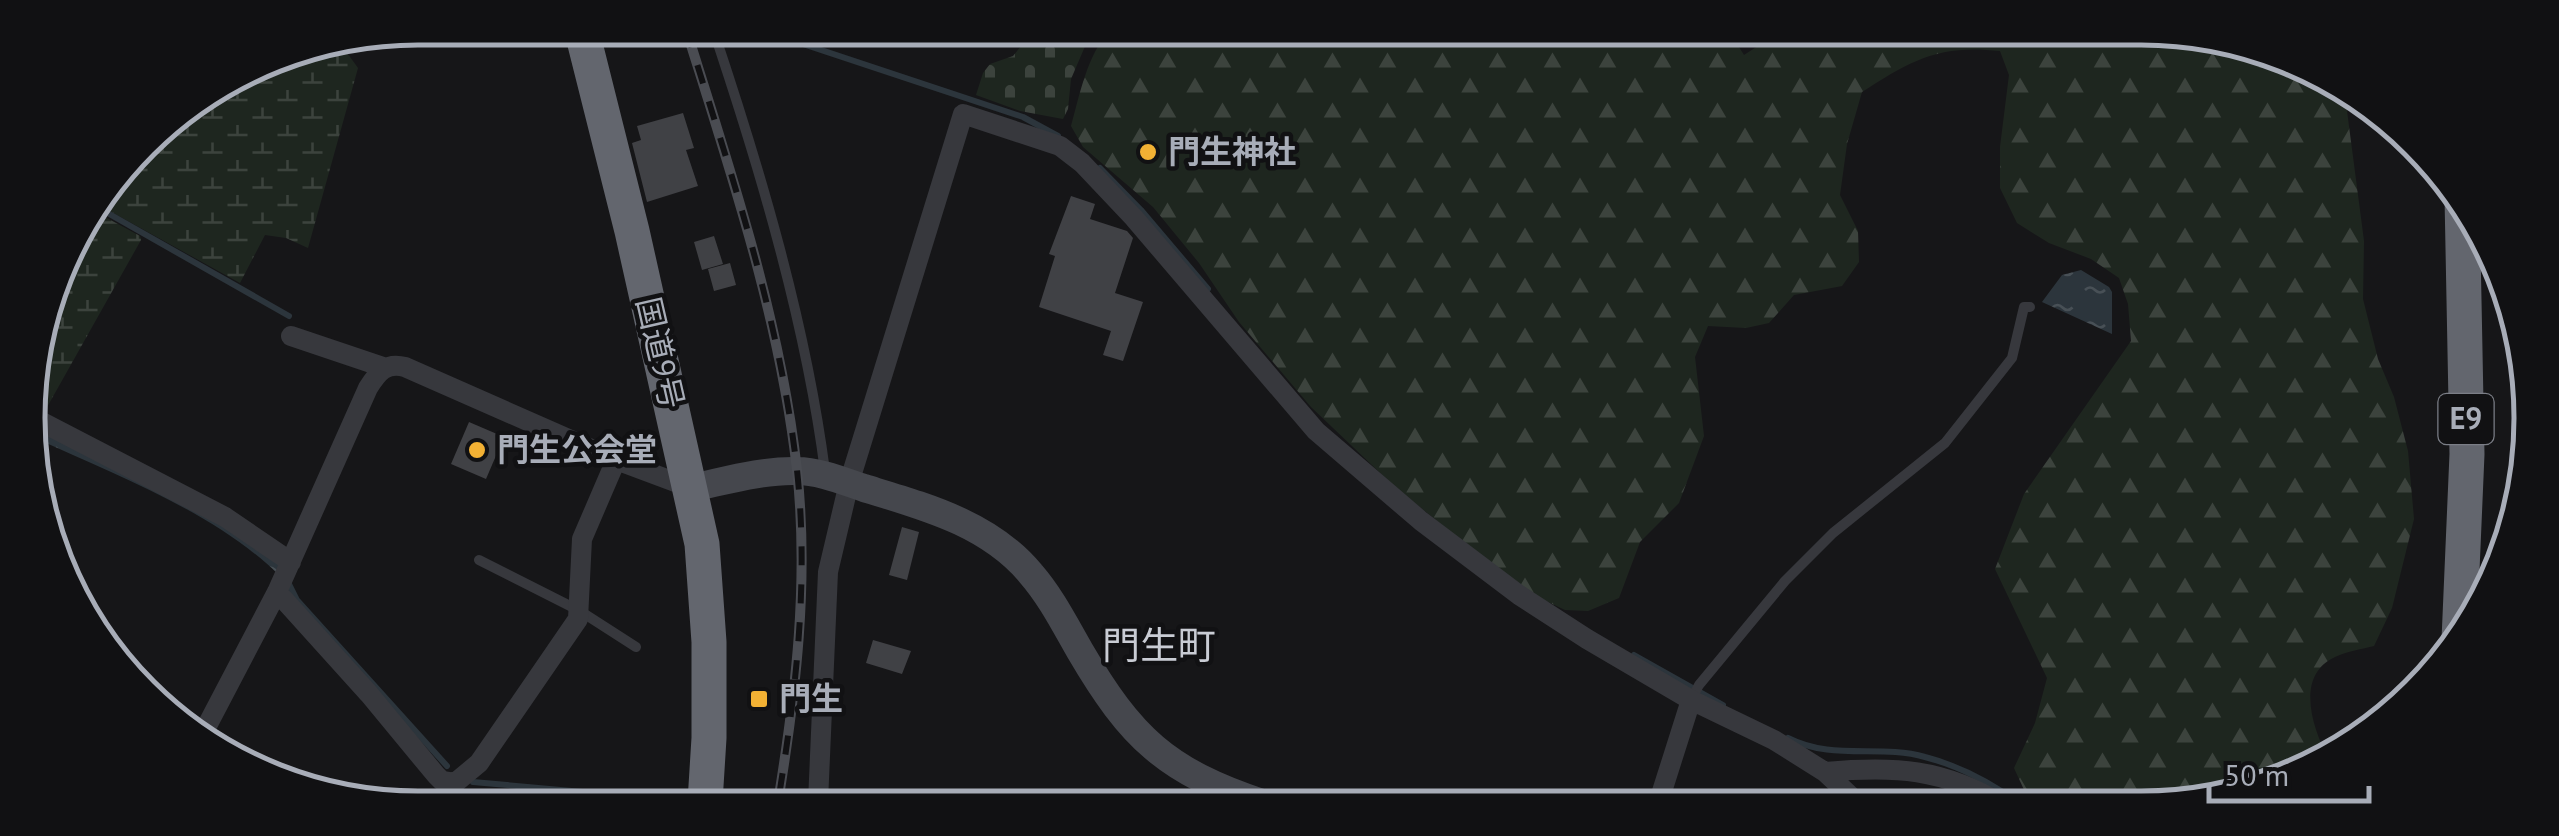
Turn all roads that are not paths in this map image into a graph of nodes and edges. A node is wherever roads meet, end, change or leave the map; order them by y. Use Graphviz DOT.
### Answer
graph roads {
  1 [pos="585,45"];
  2 [pos="718,45"];
  3 [pos="2463,230"];
  4 [pos="2030,307"];
  5 [pos="292,336"];
  6 [pos="386,368"];
  7 [pos="45,424"];
  8 [pos="616,460"];
  9 [pos="838,480"];
  10 [pos="691,488"];
  11 [pos="479,560"];
  12 [pos="284,576"];
  13 [pos="580,611"];
  14 [pos="2459,612"];
  15 [pos="636,648"];
  16 [pos="1694,693"];
  17 [pos="207,725"];
  18 [pos="1825,772"];
  19 [pos="442,781"];
  20 [pos="452,791"];
  21 [pos="706,791"];
  22 [pos="818,791"];
  23 [pos="1232,791"];
  24 [pos="1662,791"];
  25 [pos="1845,791"];
  26 [pos="1982,791"];
  1 -- 10 [label="highway, 国道9号"];
  2 -- 9 [label="lane"];
  3 -- 14 [label="highway, E9"];
  4 -- 16 [label="lane"];
  5 -- 6 [label="street"];
  6 -- 8 [label="street"];
  6 -- 12 [label="street"];
  7 -- 12 [label="street"];
  8 -- 10 [label="street"];
  8 -- 13 [label="street"];
  9 -- 10 [label="street"];
  9 -- 16 [label="street"];
  9 -- 22 [label="street"];
  9 -- 23 [label="street"];
  10 -- 21 [label="highway, 国道9号"];
  11 -- 13 [label="lane"];
  12 -- 17 [label="street"];
  12 -- 19 [label="street"];
  13 -- 15 [label="lane"];
  13 -- 19 [label="street"];
  16 -- 18 [label="street"];
  16 -- 24 [label="street"];
  18 -- 25 [label="street"];
  18 -- 26 [label="street"];
  19 -- 20 [label="street"];
}
